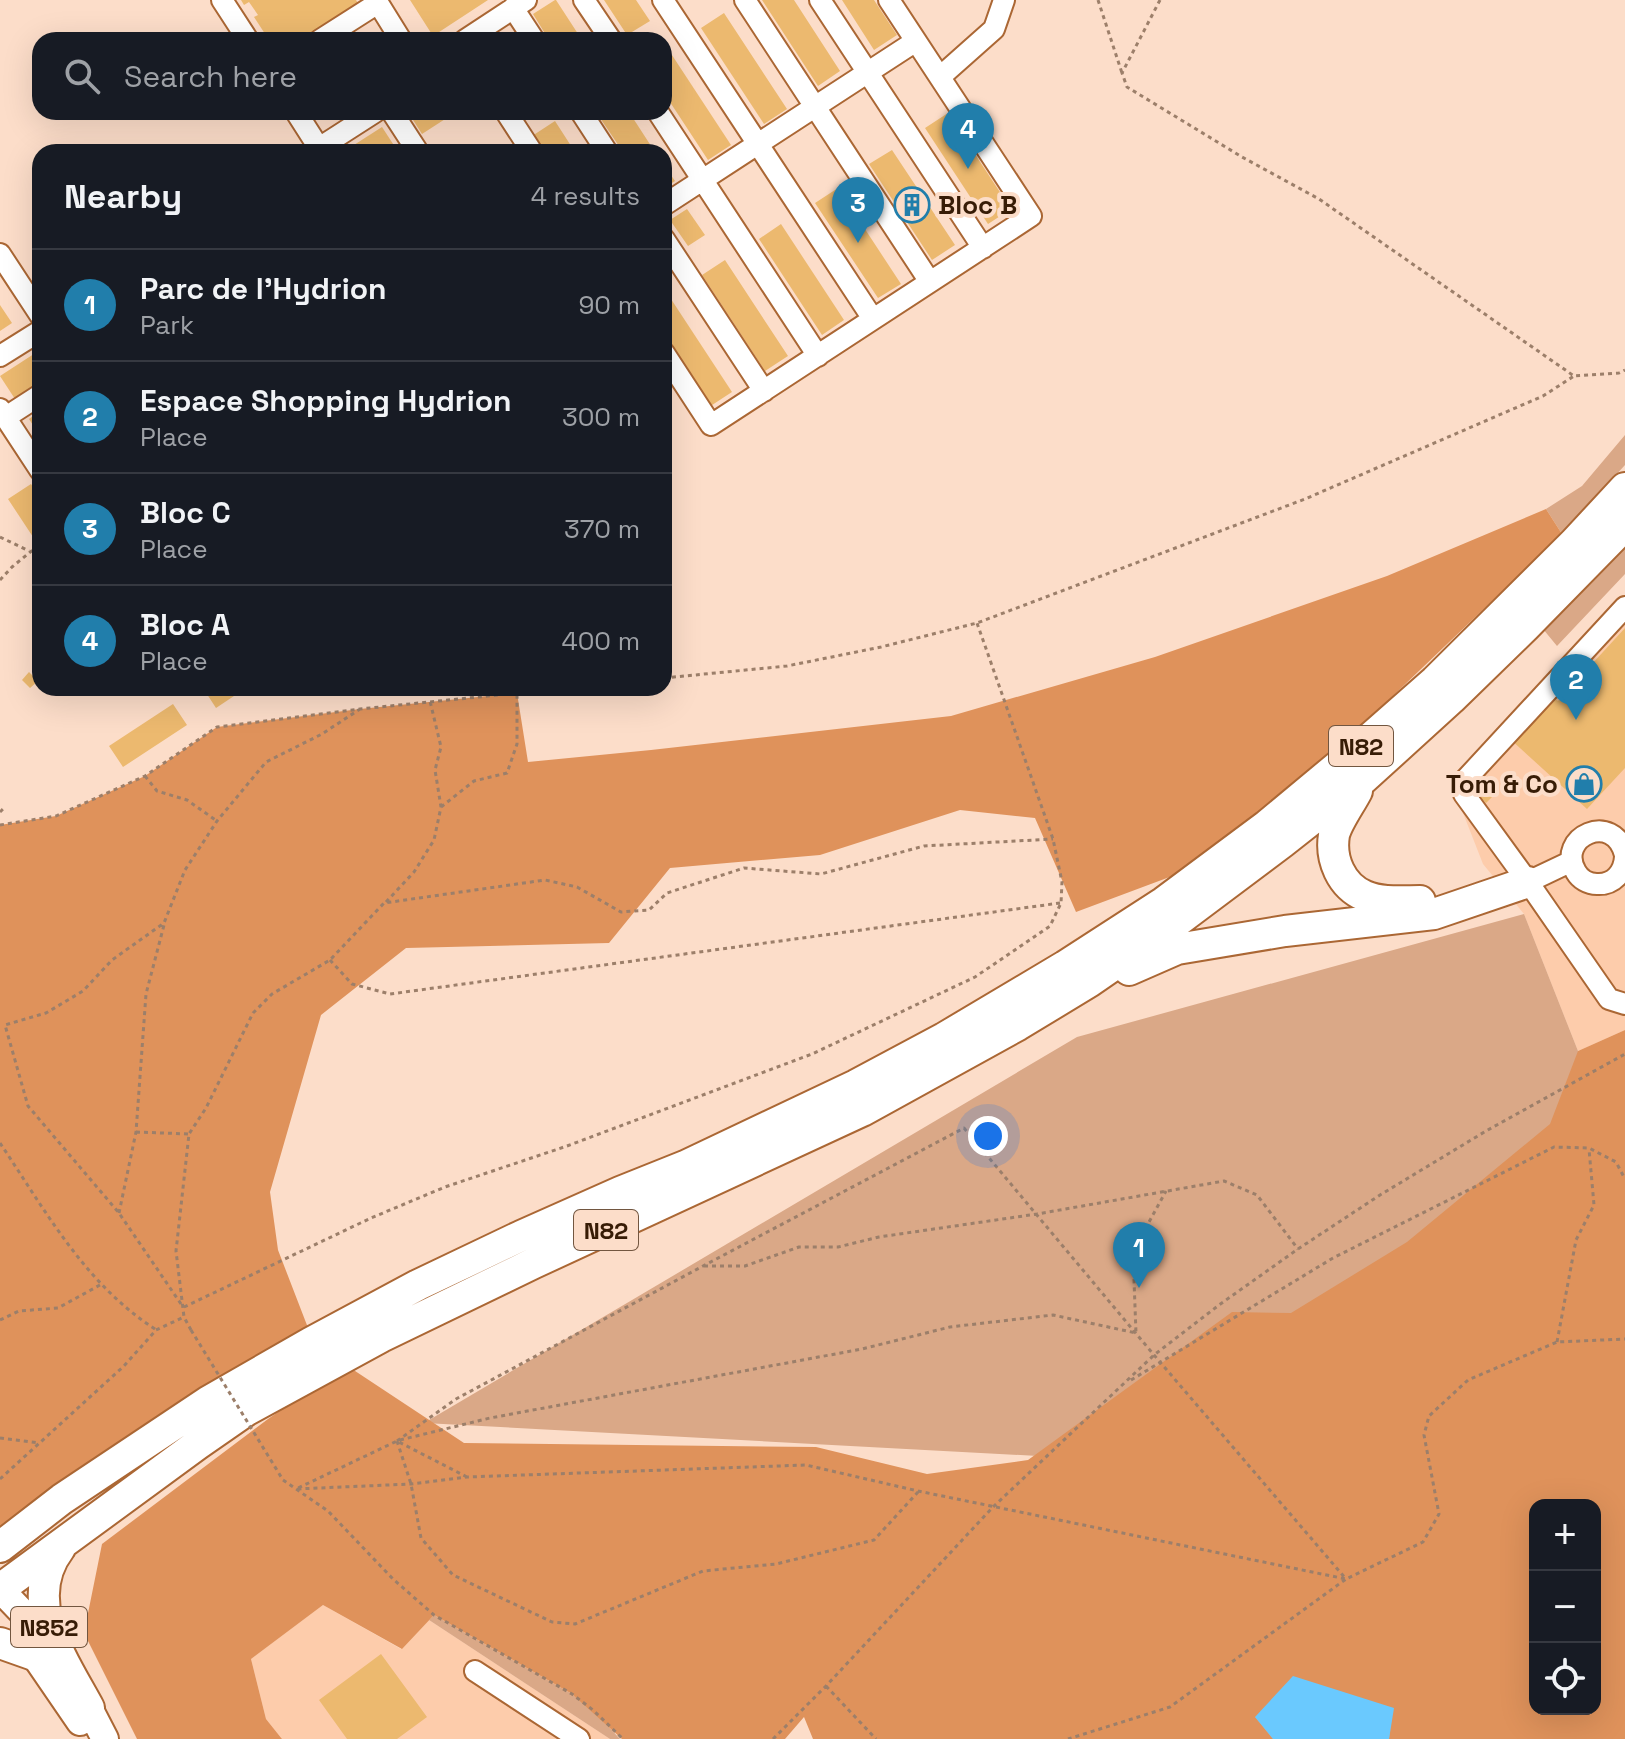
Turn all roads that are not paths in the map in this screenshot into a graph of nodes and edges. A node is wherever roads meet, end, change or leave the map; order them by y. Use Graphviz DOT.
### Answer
graph roads {
  1 [pos="222,0"];
  2 [pos="584,0"];
  3 [pos="663,0"];
  4 [pos="745,0"];
  5 [pos="820,0"];
  6 [pos="889,0"];
  7 [pos="1004,0"];
  8 [pos="377,2"];
  9 [pos="519,4"];
  10 [pos="243,32"];
  11 [pos="332,32"];
  12 [pos="396,32"];
  13 [pos="477,32"];
  14 [pos="531,32"];
  15 [pos="606,32"];
  16 [pos="916,41"];
  17 [pos="867,72"];
  18 [pos="940,77"];
  19 [pos="815,107"];
  20 [pos="300,120"];
  21 [pos="363,120"];
  22 [pos="397,120"];
  23 [pos="511,120"];
  24 [pos="586,120"];
  25 [pos="663,120"];
  26 [pos="313,144"];
  27 [pos="325,144"];
  28 [pos="411,144"];
  29 [pos="527,144"];
  30 [pos="602,144"];
  31 [pos="758,144"];
  32 [pos="702,180"];
  33 [pos="672,200"];
  34 [pos="983,248"];
  35 [pos="672,251"];
  36 [pos="0,254"];
  37 [pos="930,282"];
  38 [pos="32,303"];
  39 [pos="873,319"];
  40 [pos="32,336"];
  41 [pos="0,356"];
  42 [pos="818,356"];
  43 [pos="672,365"];
  44 [pos="764,391"];
  45 [pos="32,399"];
  46 [pos="3,413"];
  47 [pos="32,454"];
  48 [pos="1625,488"];
  49 [pos="1625,525"];
  50 [pos="1625,607"];
  51 [pos="1363,779"];
  52 [pos="1624,847"];
  53 [pos="1572,861"];
  54 [pos="1528,882"];
  55 [pos="1089,982"];
  56 [pos="1625,1004"];
  57 [pos="310,1343"];
  58 [pos="64,1543"];
  59 [pos="0,1547"];
  60 [pos="0,1575"];
  61 [pos="0,1588"];
  62 [pos="0,1643"];
  63 [pos="34,1655"];
  64 [pos="475,1671"];
  65 [pos="89,1708"];
  66 [pos="93,1739"];
  67 [pos="105,1739"];
  68 [pos="579,1739"];
  1 -- 10 [label="lane"];
  2 -- 15 [label="lane"];
  3 -- 31 [label="lane"];
  4 -- 19 [label="lane"];
  5 -- 17 [label="lane"];
  6 -- 16 [label="lane"];
  7 -- 18 [label="lane"];
  8 -- 11 [label="lane"];
  8 -- 12 [label="lane"];
  9 -- 13 [label="lane"];
  9 -- 14 [label="lane"];
  16 -- 17 [label="lane"];
  16 -- 18 [label="lane"];
  17 -- 19 [label="lane"];
  17 -- 34 [label="lane"];
  18 -- 34 [label="lane"];
  19 -- 31 [label="lane"];
  19 -- 37 [label="lane"];
  20 -- 26 [label="lane"];
  21 -- 27 [label="lane"];
  22 -- 28 [label="lane"];
  23 -- 29 [label="lane"];
  24 -- 30 [label="lane"];
  25 -- 32 [label="lane"];
  31 -- 32 [label="lane"];
  31 -- 39 [label="lane"];
  32 -- 33 [label="lane"];
  32 -- 42 [label="lane"];
  34 -- 37 [label="lane"];
  35 -- 44 [label="lane"];
  36 -- 38 [label="lane"];
  37 -- 39 [label="lane"];
  39 -- 42 [label="lane"];
  40 -- 41 [label="lane"];
  42 -- 44 [label="lane"];
  43 -- 44 [label="lane"];
  45 -- 46 [label="lane"];
  46 -- 47 [label="lane"];
  48 -- 57 [label="highway, N82"];
  49 -- 51 [label="highway, N82"];
  50 -- 54 [label="lane"];
  51 -- 54 [label="highway"];
  51 -- 55 [label="highway, N82"];
  52 -- 53 [label="lane"];
  52 -- 53 [label="lane"];
  53 -- 54 [label="lane"];
  54 -- 55 [label="highway"];
  54 -- 56 [label="lane"];
  55 -- 58 [label="highway, N82"];
  57 -- 59 [label="highway, N82"];
  57 -- 60 [label="highway"];
  58 -- 61 [label="highway, N82"];
  58 -- 65 [label="highway, N852"];
  61 -- 63 [label="main road, N852"];
  61 -- 65 [label="main road, N852"];
  62 -- 63 [label="highway, N852"];
  63 -- 66 [label="main road, N852"];
  64 -- 68 [label="lane"];
  65 -- 67 [label="main road, N852"];
}
